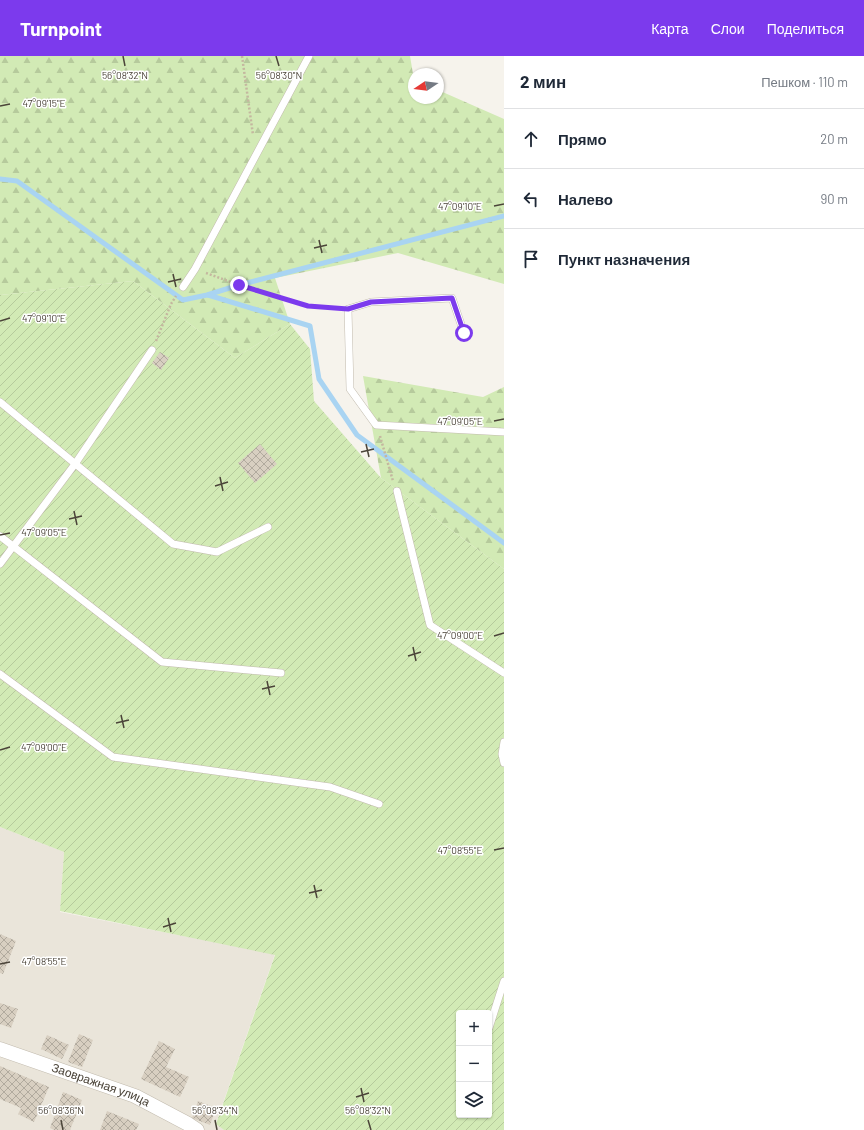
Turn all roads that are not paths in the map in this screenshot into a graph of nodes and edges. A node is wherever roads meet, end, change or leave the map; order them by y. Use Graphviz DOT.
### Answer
graph roads {
  1 [pos="309,56"];
  2 [pos="182,287"];
  3 [pos="464,333"];
  4 [pos="152,350"];
  5 [pos="0,402"];
  6 [pos="504,432"];
  7 [pos="75,464"];
  8 [pos="396,491"];
  9 [pos="268,527"];
  10 [pos="0,536"];
  11 [pos="14,547"];
  12 [pos="0,564"];
  13 [pos="281,672"];
  14 [pos="504,673"];
  15 [pos="0,674"];
  16 [pos="504,742"];
  17 [pos="504,763"];
  18 [pos="379,804"];
  19 [pos="504,981"];
  20 [pos="492,1019"];
  21 [pos="0,1049"];
  22 [pos="196,1130"];
  1 -- 2 [label="lane"];
  3 -- 6 [label="lane"];
  4 -- 7 [label="lane"];
  5 -- 7 [label="lane"];
  7 -- 9 [label="lane"];
  7 -- 11 [label="lane"];
  8 -- 14 [label="lane"];
  10 -- 11 [label="lane"];
  11 -- 12 [label="lane"];
  11 -- 13 [label="lane"];
  15 -- 18 [label="lane"];
  16 -- 17 [label="lane"];
  19 -- 20 [label="lane"];
  21 -- 22 [label="street, Заовражная улица"];
}
